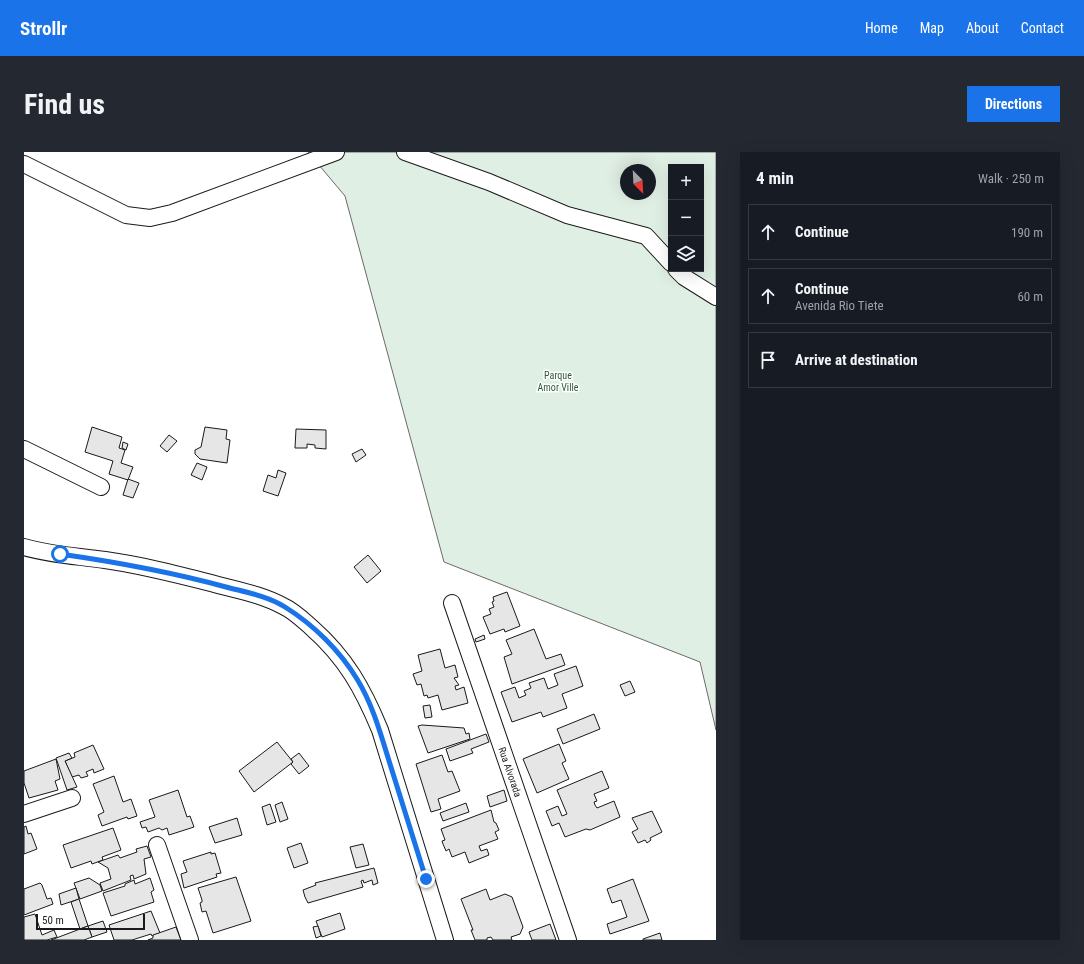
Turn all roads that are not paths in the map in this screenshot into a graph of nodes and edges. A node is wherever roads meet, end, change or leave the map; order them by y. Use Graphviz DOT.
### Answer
graph roads {
  1 [pos="336,152"];
  2 [pos="405,152"];
  3 [pos="24,164"];
  4 [pos="668,260"];
  5 [pos="679,272"];
  6 [pos="716,297"];
  7 [pos="24,449"];
  8 [pos="101,487"];
  9 [pos="24,547"];
  10 [pos="452,604"];
  11 [pos="72,798"];
  12 [pos="24,814"];
  13 [pos="157,845"];
  14 [pos="190,940"];
  15 [pos="445,940"];
  16 [pos="568,940"];
  1 -- 3 [label="street"];
  2 -- 4 [label="street"];
  5 -- 6 [label="street"];
  7 -- 8 [label="street"];
  9 -- 15 [label="street"];
  10 -- 16 [label="street, Rua Alvorada"];
  11 -- 12 [label="street"];
  13 -- 14 [label="street"];
}
